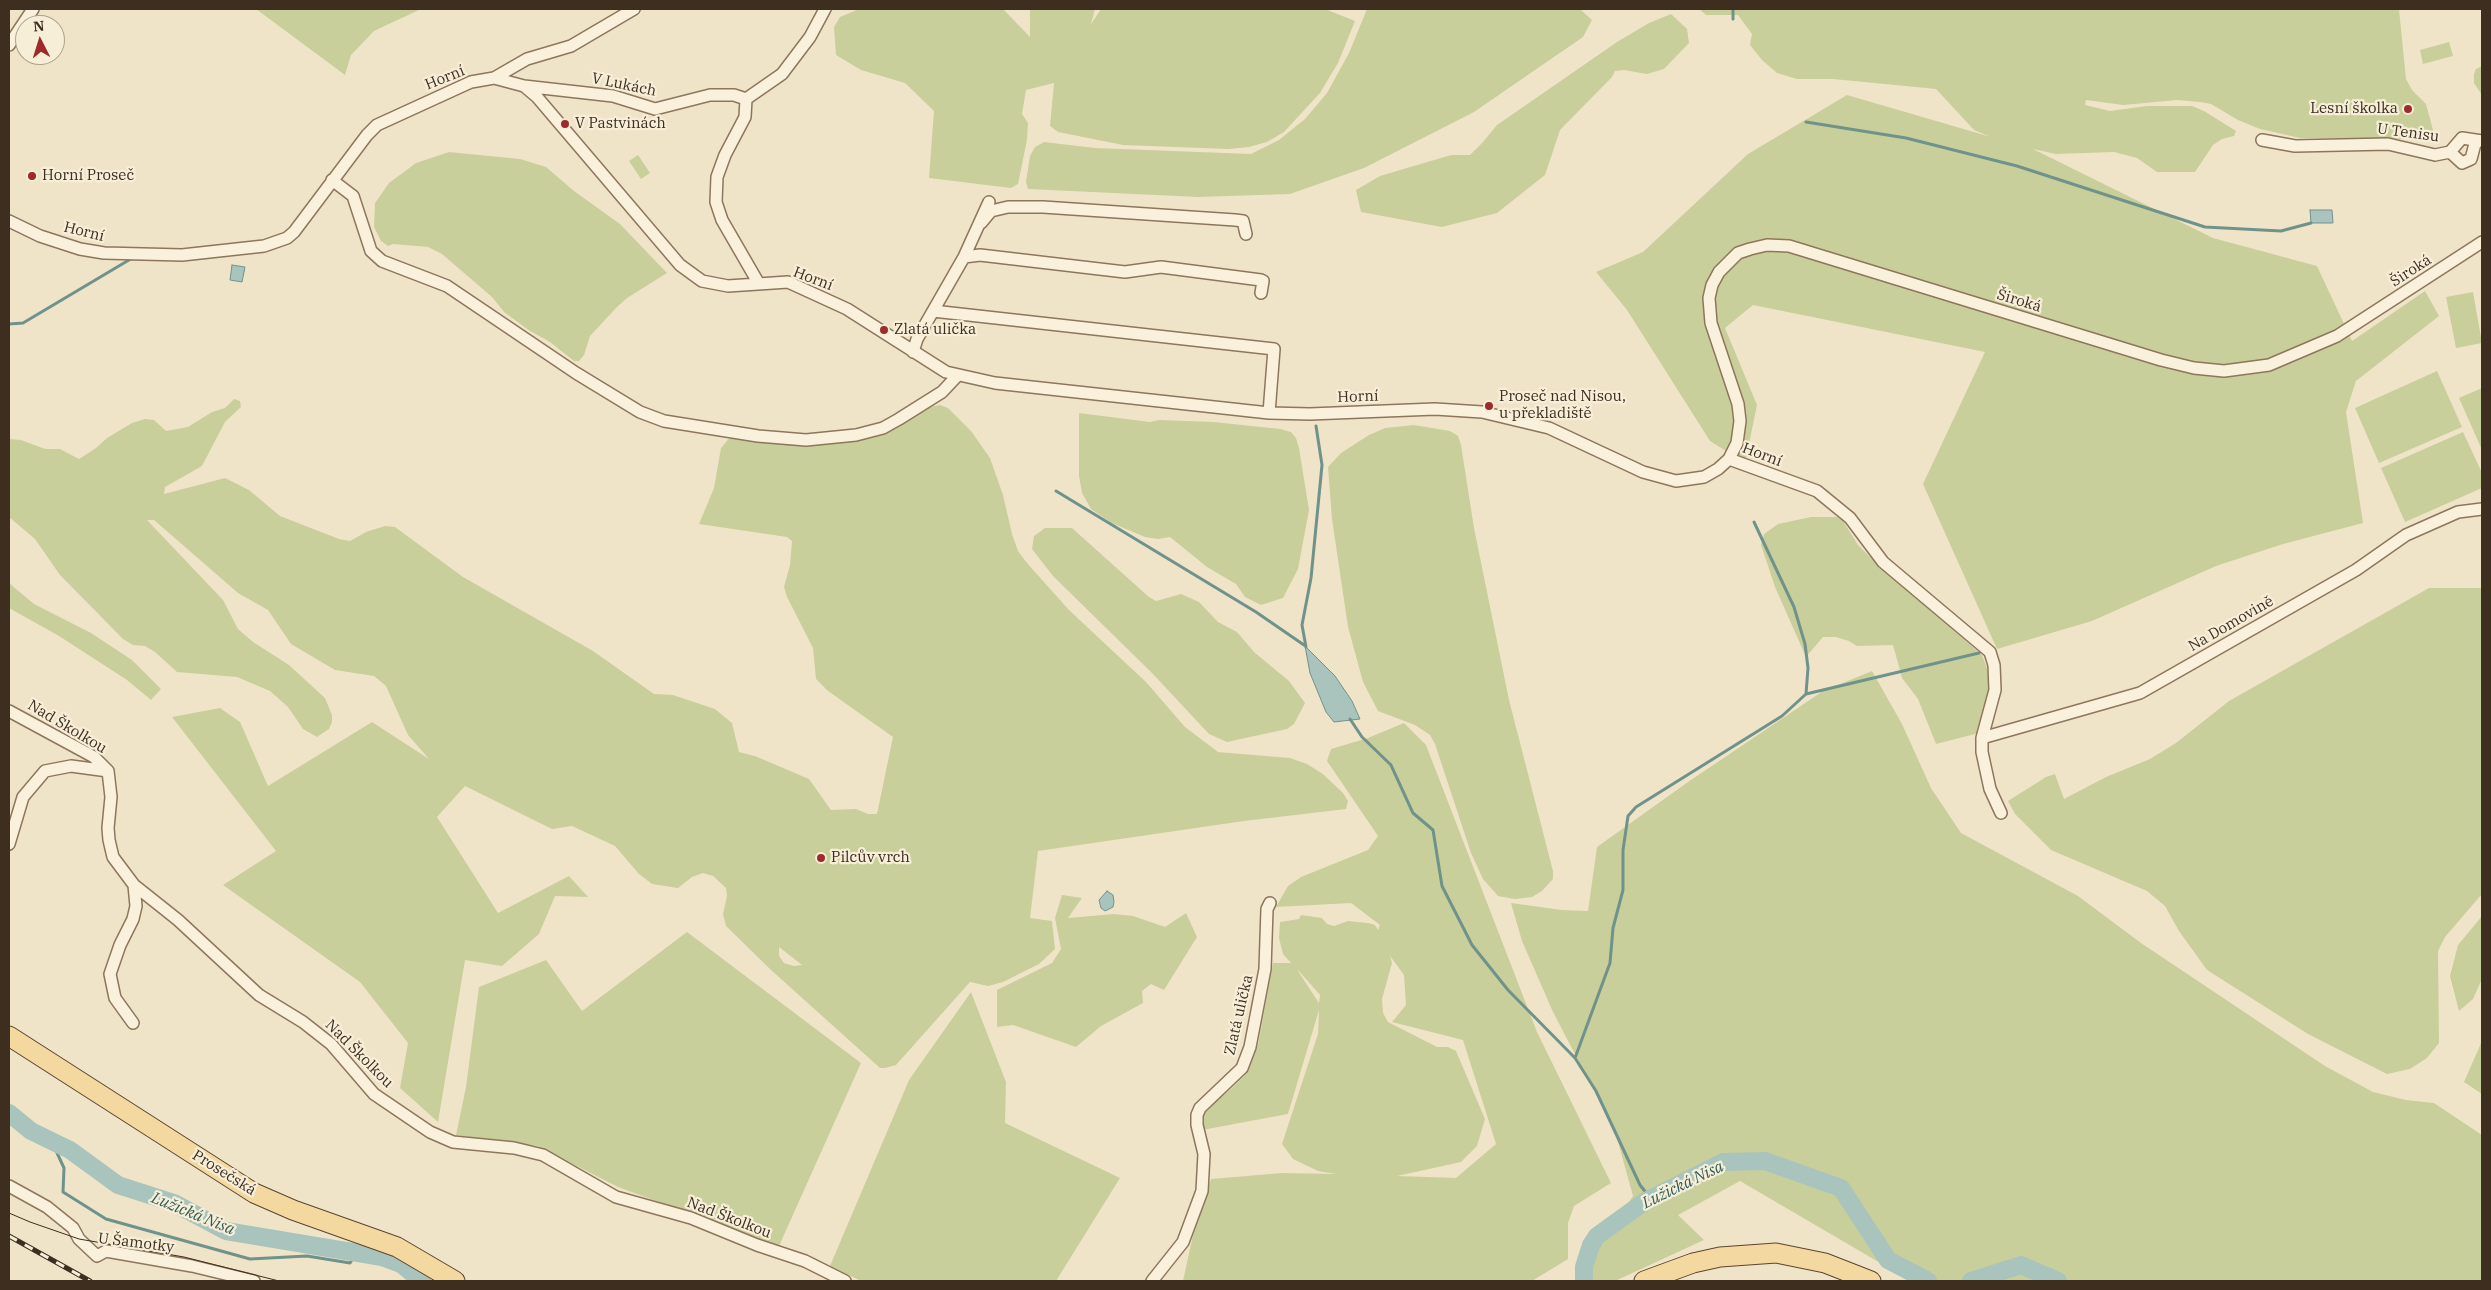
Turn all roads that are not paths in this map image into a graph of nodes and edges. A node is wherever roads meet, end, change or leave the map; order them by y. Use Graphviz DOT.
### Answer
graph roads {
  1 [pos="33,9"];
  2 [pos="634,9"];
  3 [pos="825,9"];
  4 [pos="9,45"];
  5 [pos="494,78"];
  6 [pos="524,86"];
  7 [pos="746,99"];
  8 [pos="2262,140"];
  9 [pos="2479,140"];
  10 [pos="2450,152"];
  11 [pos="332,180"];
  12 [pos="989,202"];
  13 [pos="9,221"];
  14 [pos="981,223"];
  15 [pos="1246,234"];
  16 [pos="2482,242"];
  17 [pos="964,257"];
  18 [pos="759,284"];
  19 [pos="1261,293"];
  20 [pos="933,311"];
  21 [pos="913,352"];
  22 [pos="958,375"];
  23 [pos="1269,413"];
  24 [pos="1729,458"];
  25 [pos="2482,509"];
  26 [pos="9,710"];
  27 [pos="1982,738"];
  28 [pos="108,770"];
  29 [pos="2001,814"];
  30 [pos="9,844"];
  31 [pos="134,885"];
  32 [pos="1270,903"];
  33 [pos="133,1023"];
  34 [pos="9,1036"];
  35 [pos="9,1186"];
  36 [pos="254,1281"];
  37 [pos="455,1281"];
  38 [pos="845,1281"];
  39 [pos="1152,1281"];
  40 [pos="1644,1281"];
  41 [pos="1871,1281"];
  1 -- 4 [label="street"];
  2 -- 5 [label="street"];
  3 -- 7 [label="street"];
  5 -- 6 [label="street, Horní"];
  5 -- 11 [label="street, Horní"];
  6 -- 7 [label="street, V Lukách"];
  6 -- 18 [label="street, Horní"];
  7 -- 18 [label="street"];
  8 -- 10 [label="street, U Tenisu"];
  9 -- 10 [label="street, U Tenisu"];
  9 -- 10 [label="street"];
  11 -- 13 [label="street, Horní"];
  11 -- 22 [label="street"];
  12 -- 14 [label="street"];
  14 -- 15 [label="street"];
  14 -- 17 [label="street"];
  16 -- 24 [label="street, Široká"];
  17 -- 19 [label="street"];
  17 -- 20 [label="street"];
  18 -- 21 [label="street, Horní"];
  20 -- 21 [label="street"];
  20 -- 23 [label="street"];
  21 -- 22 [label="street, Horní"];
  22 -- 23 [label="street, Horní"];
  23 -- 24 [label="street, Horní"];
  24 -- 27 [label="street, Horní"];
  25 -- 27 [label="street, Na Domovině"];
  26 -- 28 [label="street, Nad Školkou"];
  27 -- 29 [label="street, Horní"];
  28 -- 30 [label="street, Nad Školkou"];
  28 -- 31 [label="street, Nad Školkou"];
  31 -- 33 [label="street"];
  31 -- 38 [label="street, Nad Školkou"];
  32 -- 39 [label="street, Zlatá ulička"];
  34 -- 37 [label="main road, Prosečská"];
  35 -- 36 [label="street, U Šamotky"];
  40 -- 41 [label="main road"];
}
